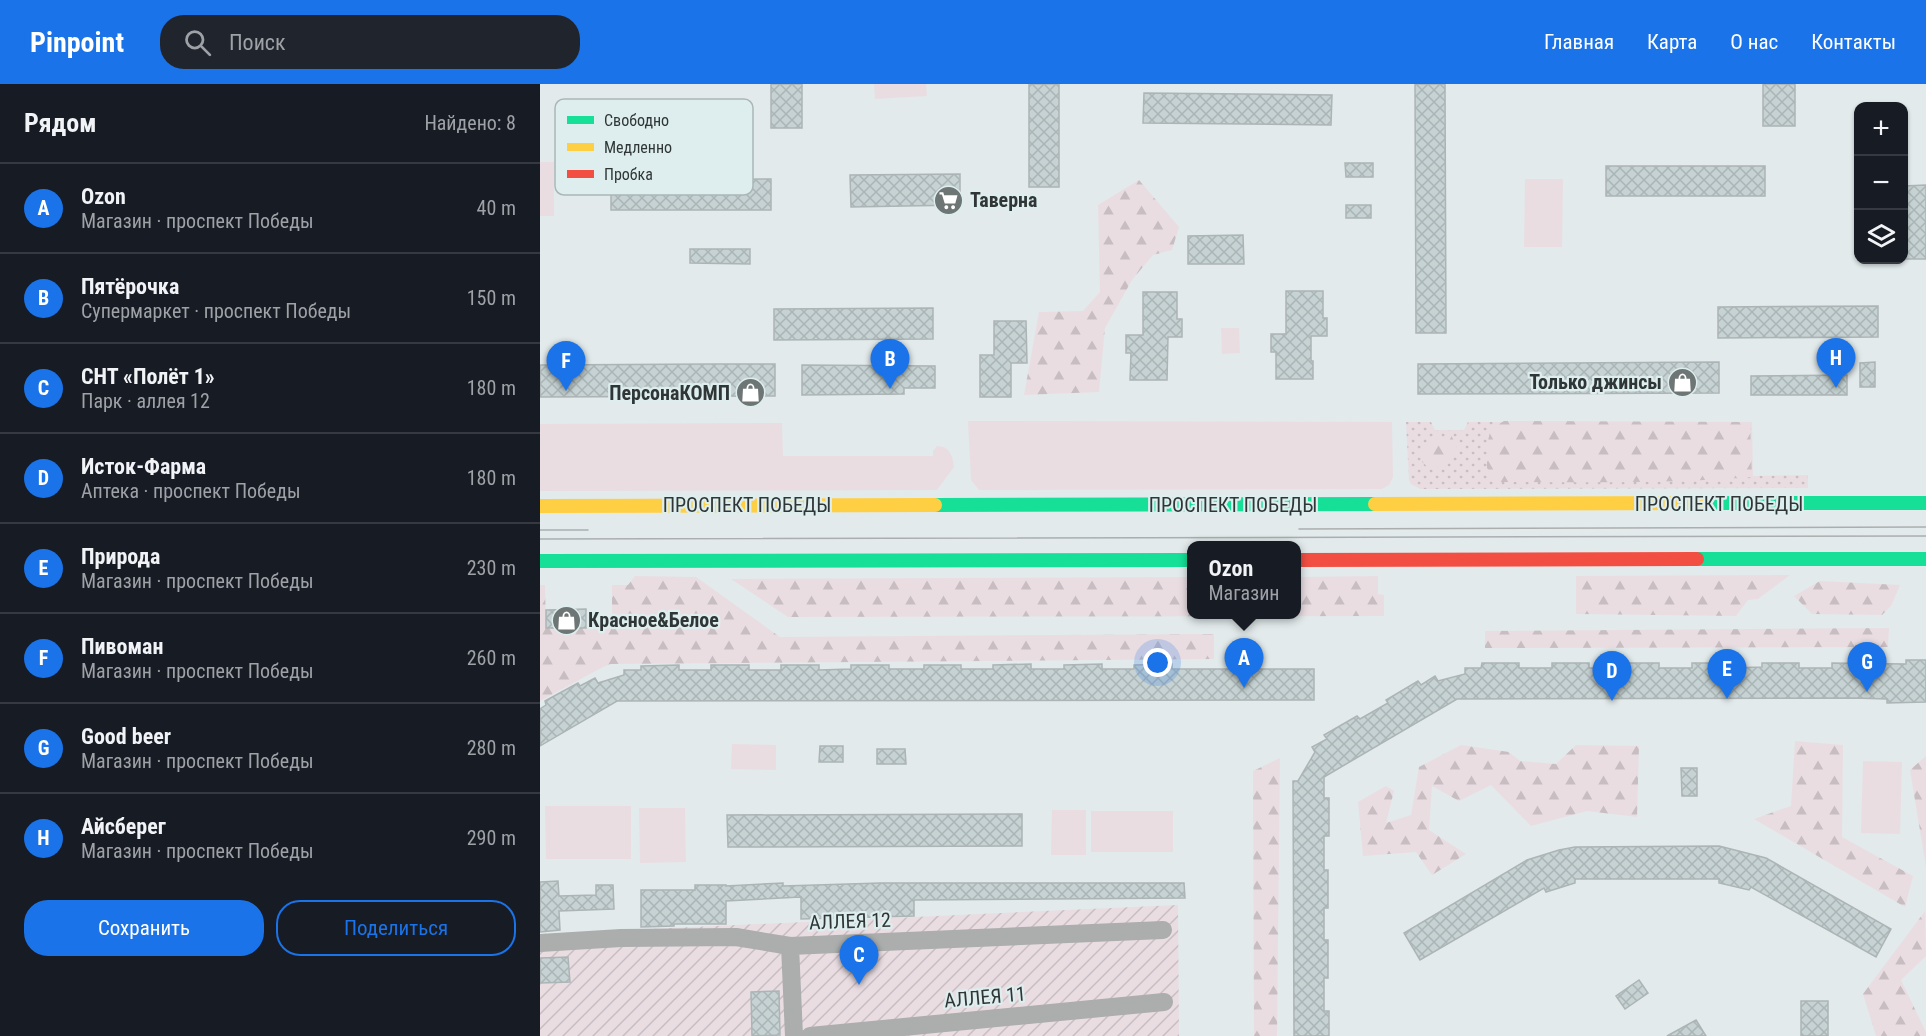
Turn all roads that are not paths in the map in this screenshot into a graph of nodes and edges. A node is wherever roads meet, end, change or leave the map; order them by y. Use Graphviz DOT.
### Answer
graph roads {
  1 [pos="1926,503"];
  2 [pos="540,506"];
  3 [pos="1926,559"];
  4 [pos="1187,560"];
  5 [pos="1301,560"];
  6 [pos="540,561"];
  7 [pos="1163,930"];
  8 [pos="540,943"];
  9 [pos="790,946"];
  10 [pos="1164,1002"];
  11 [pos="794,1036"];
  12 [pos="810,1036"];
  1 -- 2 [label="main road, ПРОСПЕКТ ПОБЕДЫ"];
  3 -- 5 [label="main road"];
  4 -- 6 [label="main road"];
  7 -- 9 [label="street, АЛЛЕЯ 12"];
  8 -- 9 [label="street, АЛЛЕЯ 12"];
  9 -- 11 [label="street"];
  10 -- 12 [label="street, АЛЛЕЯ 11"];
}
